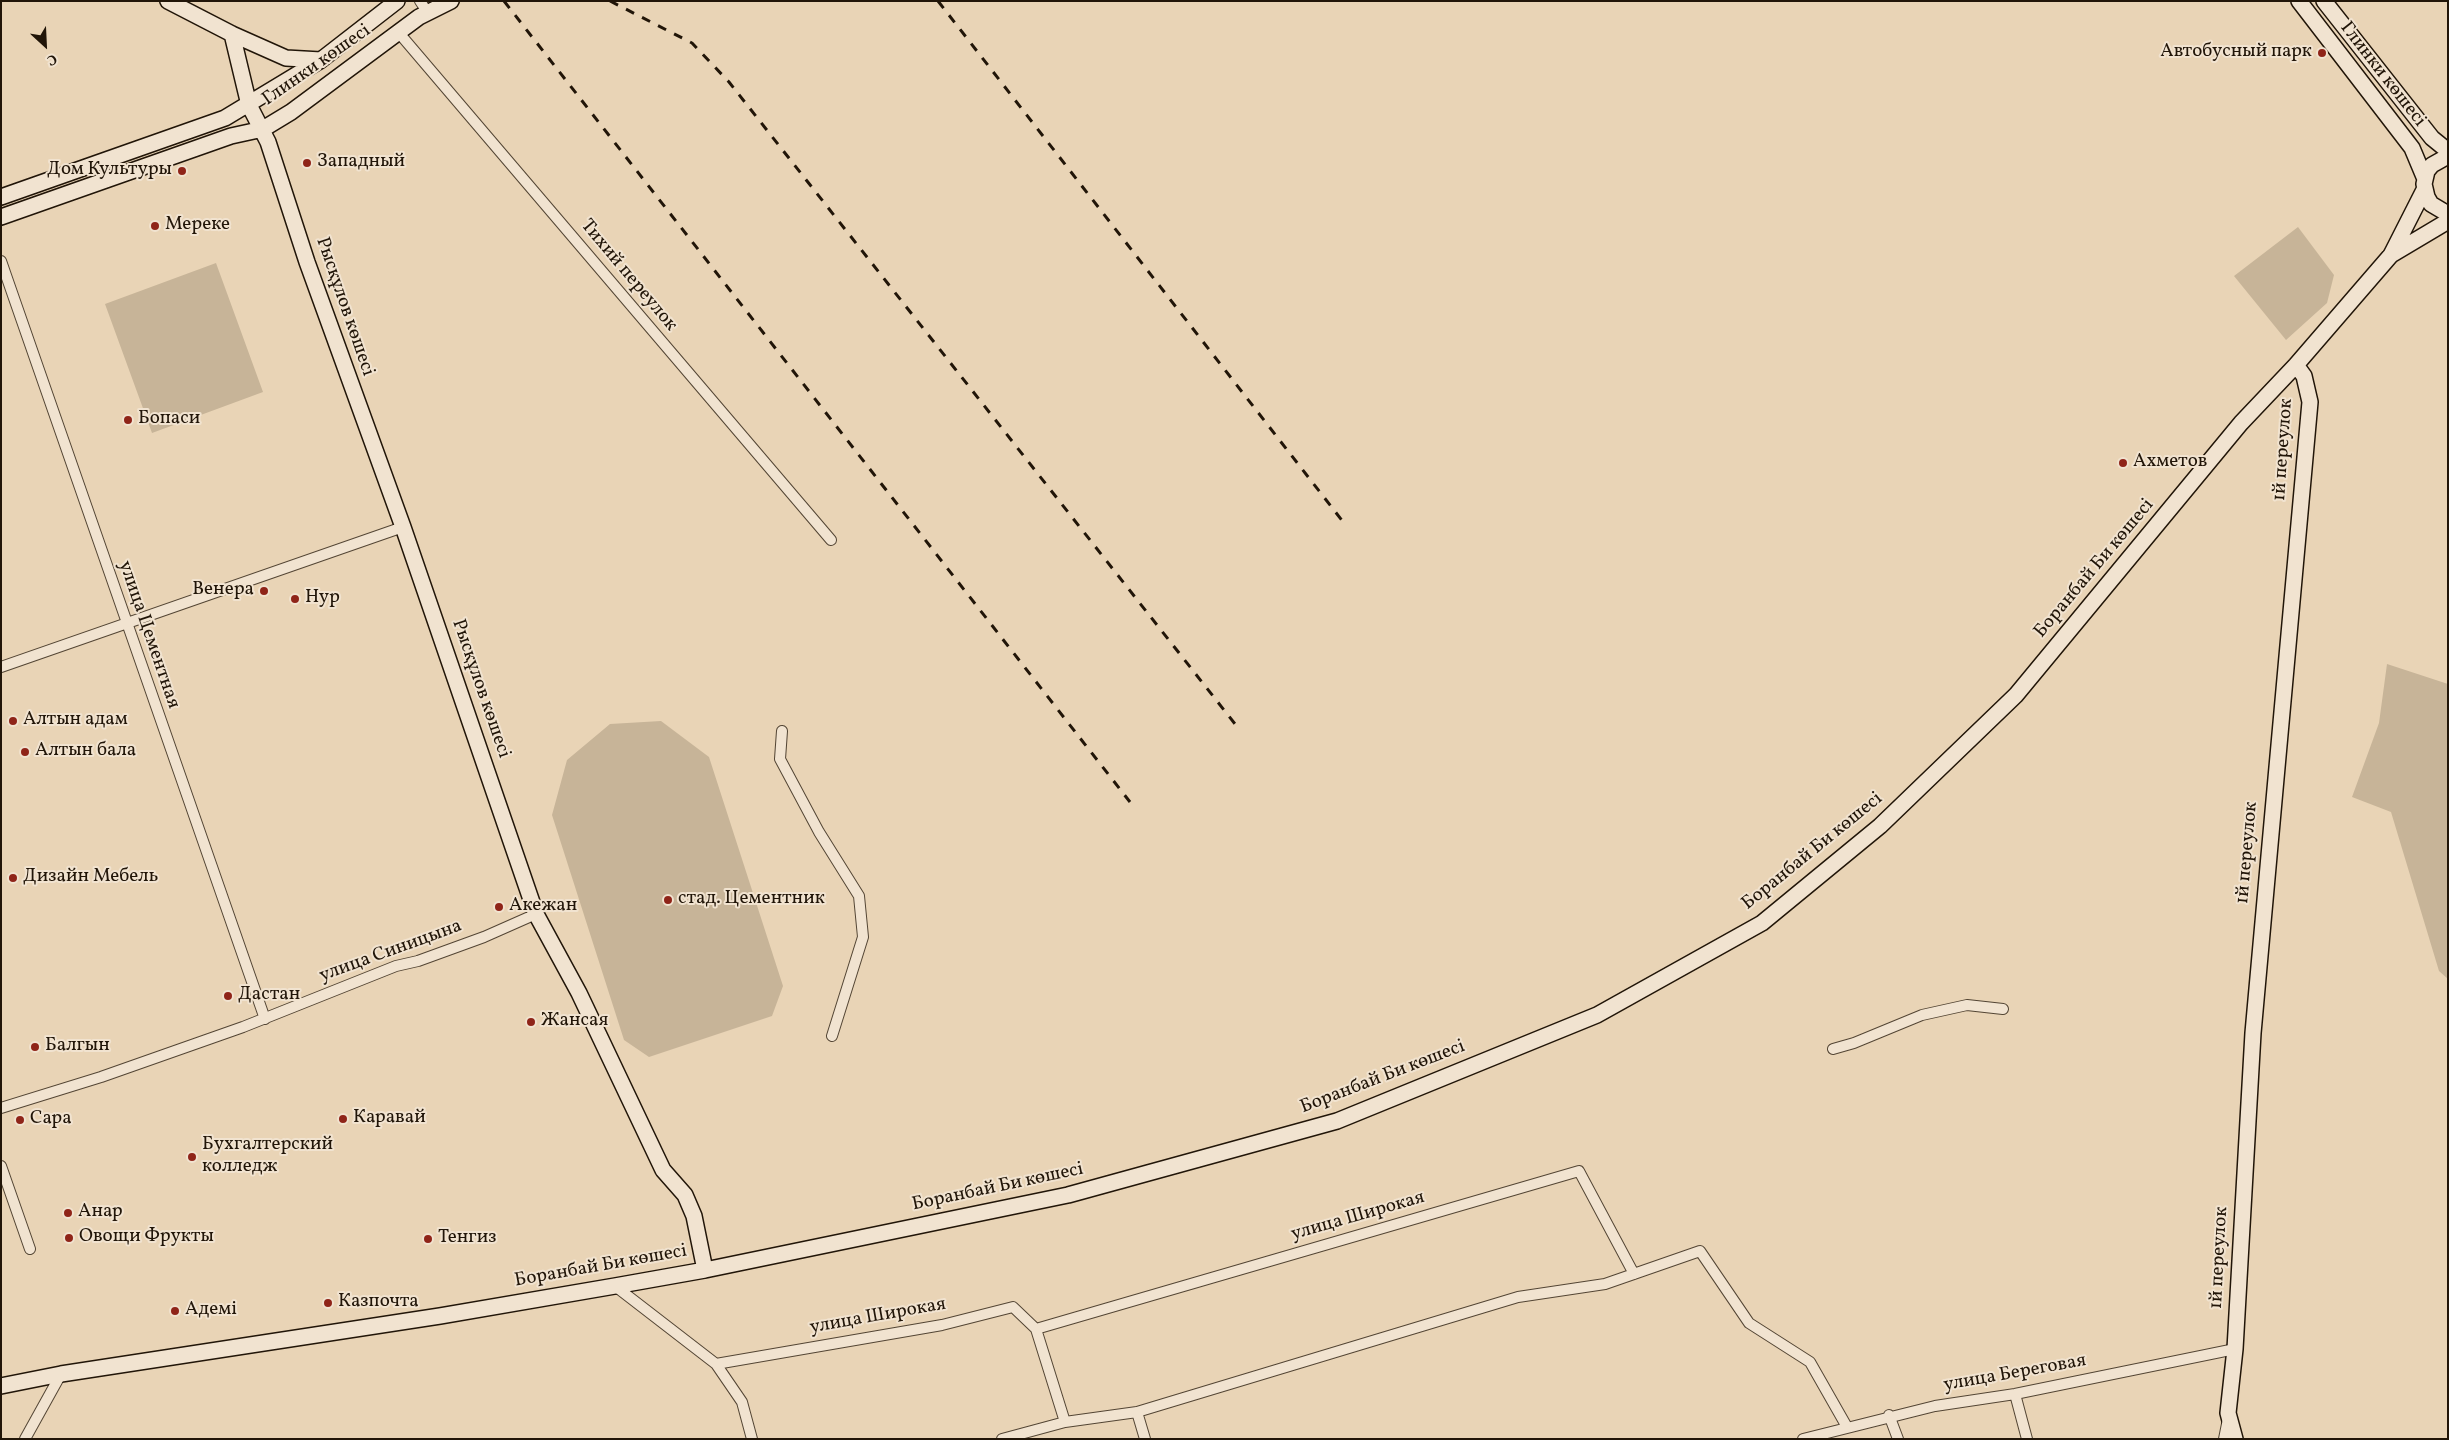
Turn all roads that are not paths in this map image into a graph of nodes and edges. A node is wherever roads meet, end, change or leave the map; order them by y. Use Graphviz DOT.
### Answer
graph roads {
  1 [pos="168,1"];
  2 [pos="397,1"];
  3 [pos="451,1"];
  4 [pos="2299,1"];
  5 [pos="2324,1"];
  6 [pos="424,7"];
  7 [pos="399,33"];
  8 [pos="232,34"];
  9 [pos="321,60"];
  10 [pos="249,105"];
  11 [pos="263,129"];
  12 [pos="2448,151"];
  13 [pos="2448,156"];
  14 [pos="2424,184"];
  15 [pos="1,197"];
  16 [pos="2448,214"];
  17 [pos="1,217"];
  18 [pos="2448,221"];
  19 [pos="2391,254"];
  20 [pos="1,261"];
  21 [pos="2296,365"];
  22 [pos="403,527"];
  23 [pos="831,540"];
  24 [pos="125,622"];
  25 [pos="1,667"];
  26 [pos="782,731"];
  27 [pos="536,914"];
  28 [pos="2003,1009"];
  29 [pos="264,1019"];
  30 [pos="832,1036"];
  31 [pos="1833,1049"];
  32 [pos="1,1108"];
  33 [pos="1,1166"];
  34 [pos="30,1249"];
  35 [pos="704,1270"];
  36 [pos="1634,1274"];
  37 [pos="615,1286"];
  38 [pos="1036,1330"];
  39 [pos="2235,1349"];
  40 [pos="716,1364"];
  41 [pos="61,1374"];
  42 [pos="1,1386"];
  43 [pos="2015,1394"];
  44 [pos="1138,1412"];
  45 [pos="2228,1413"];
  46 [pos="1889,1416"];
  47 [pos="1065,1422"];
  48 [pos="1846,1427"];
  49 [pos="25,1439"];
  50 [pos="752,1439"];
  51 [pos="1002,1439"];
  52 [pos="1145,1439"];
  53 [pos="1803,1439"];
  54 [pos="1898,1439"];
  55 [pos="2027,1439"];
  56 [pos="2224,1439"];
  57 [pos="2235,1439"];
  1 -- 8 [label="main road"];
  2 -- 9 [label="main road, Глинки көшесі"];
  3 -- 6 [label="main road, Глинки көшесі"];
  4 -- 14 [label="main road, Глинки көшесі"];
  5 -- 12 [label="main road, Глинки көшесі"];
  6 -- 7 [label="main road, Глинки көшесі"];
  7 -- 11 [label="main road, Глинки көшесі"];
  7 -- 23 [label="street, Тихий переулок"];
  8 -- 9 [label="main road"];
  8 -- 10 [label="main road, Рысқұлов көшесі"];
  9 -- 10 [label="main road, Глинки көшесі"];
  10 -- 11 [label="main road, Рысқұлов көшесі"];
  10 -- 15 [label="main road, Глинки көшесі"];
  11 -- 17 [label="main road, Глинки көшесі"];
  11 -- 22 [label="main road, Рысқұлов көшесі"];
  13 -- 14 [label="main road"];
  14 -- 16 [label="main road, Глинки көшесі"];
  14 -- 19 [label="main road"];
  18 -- 19 [label="main road"];
  19 -- 21 [label="main road, Боранбай Би көшесі"];
  20 -- 24 [label="street, улица Цементная"];
  21 -- 35 [label="main road, Боранбай Би көшесі"];
  21 -- 39 [label="main road, 1й переулок"];
  22 -- 24 [label="street"];
  22 -- 27 [label="main road, Рысқұлов көшесі"];
  24 -- 25 [label="street"];
  24 -- 29 [label="street, улица Цементная"];
  26 -- 30 [label="street"];
  27 -- 29 [label="street, улица Синицына"];
  27 -- 35 [label="main road, Рысқұлов көшесі"];
  28 -- 31 [label="street"];
  29 -- 32 [label="street, улица Синицына"];
  33 -- 34 [label="street"];
  35 -- 37 [label="main road, Боранбай Би көшесі"];
  36 -- 38 [label="street, улица Широкая"];
  36 -- 44 [label="street"];
  36 -- 48 [label="street"];
  37 -- 40 [label="street"];
  37 -- 41 [label="main road, Боранбай Би көшесі"];
  38 -- 40 [label="street, улица Широкая"];
  38 -- 47 [label="street, улица Широкая"];
  39 -- 43 [label="street, улица Береговая"];
  39 -- 45 [label="main road, 1й переулок"];
  40 -- 50 [label="street"];
  41 -- 42 [label="main road, Боранбай Би көшесі"];
  41 -- 49 [label="street"];
  43 -- 46 [label="street, улица Береговая"];
  43 -- 55 [label="street"];
  44 -- 47 [label="street"];
  44 -- 52 [label="street"];
  45 -- 56 [label="street"];
  45 -- 57 [label="main road"];
  46 -- 48 [label="street, улица Береговая"];
  46 -- 54 [label="street"];
  47 -- 51 [label="street"];
  48 -- 53 [label="street, улица Береговая"];
}
